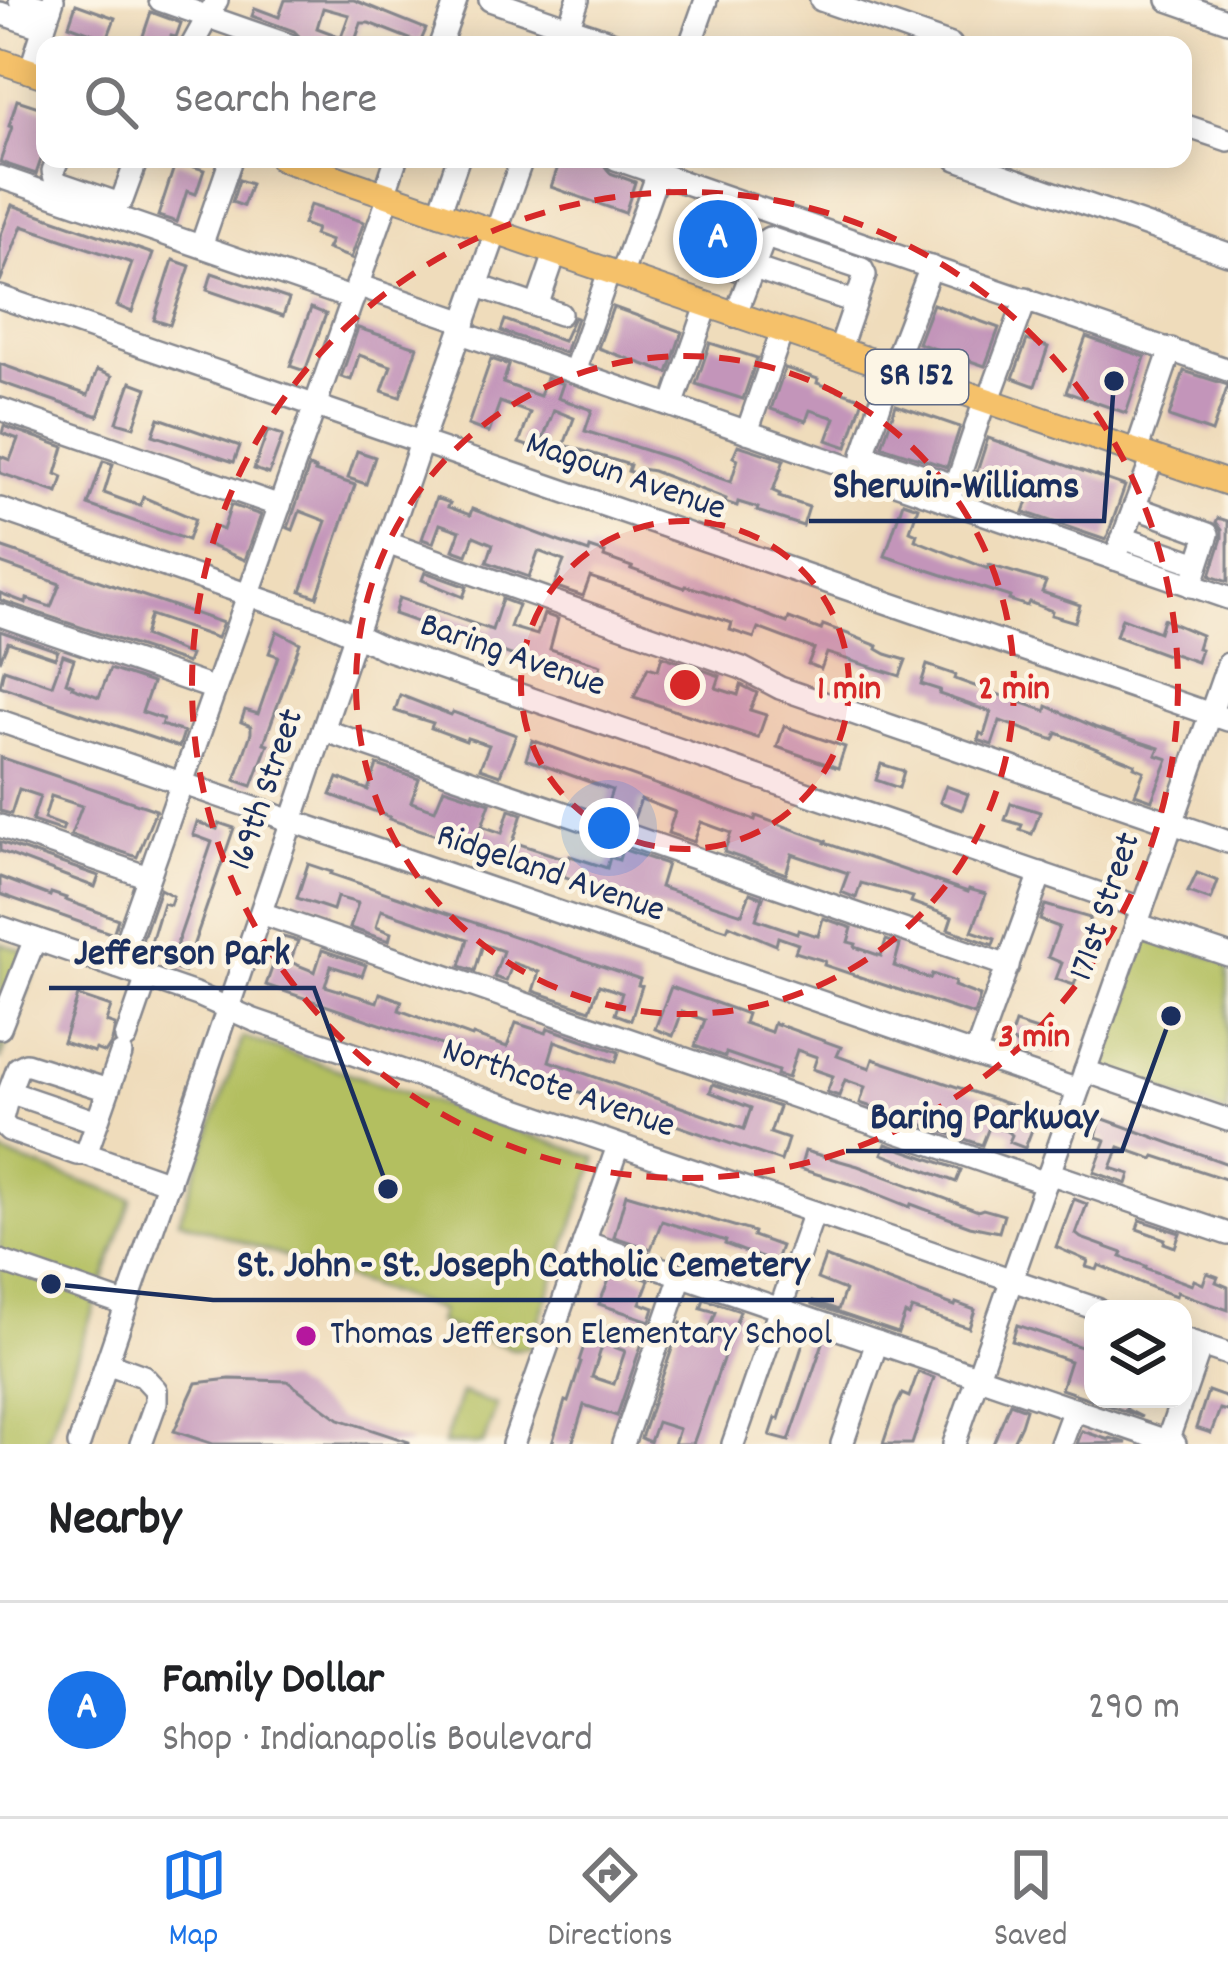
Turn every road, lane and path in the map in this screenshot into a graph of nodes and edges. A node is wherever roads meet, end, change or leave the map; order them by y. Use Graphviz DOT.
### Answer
graph roads {
  1 [pos="20,0"];
  2 [pos="160,0"];
  3 [pos="456,0"];
  4 [pos="490,0"];
  5 [pos="578,0"];
  6 [pos="706,0"];
  7 [pos="821,0"];
  8 [pos="1168,0"];
  9 [pos="212,8"];
  10 [pos="0,17"];
  11 [pos="47,18"];
  12 [pos="1228,21"];
  13 [pos="197,36"];
  14 [pos="251,36"];
  15 [pos="443,36"];
  16 [pos="565,36"];
  17 [pos="694,36"];
  18 [pos="925,36"];
  19 [pos="1,65"];
  20 [pos="36,74"];
  21 [pos="1192,128"];
  22 [pos="1228,140"];
  23 [pos="55,168"];
  24 [pos="134,168"];
  25 [pos="228,168"];
  26 [pos="308,168"];
  27 [pos="394,168"];
  28 [pos="455,168"];
  29 [pos="519,168"];
  30 [pos="643,168"];
  31 [pos="983,168"];
  32 [pos="658,173"];
  33 [pos="0,177"];
  34 [pos="386,196"];
  35 [pos="439,214"];
  36 [pos="496,233"];
  37 [pos="201,246"];
  38 [pos="555,254"];
  39 [pos="1228,254"];
  40 [pos="931,266"];
  41 [pos="754,268"];
  42 [pos="615,274"];
  43 [pos="478,286"];
  44 [pos="355,292"];
  45 [pos="0,298"];
  46 [pos="1026,299"];
  47 [pos="855,302"];
  48 [pos="537,306"];
  49 [pos="707,306"];
  50 [pos="560,314"];
  51 [pos="735,316"];
  52 [pos="463,327"];
  53 [pos="782,332"];
  54 [pos="1171,349"];
  55 [pos="839,351"];
  56 [pos="892,369"];
  57 [pos="1228,370"];
  58 [pos="574,372"];
  59 [pos="987,401"];
  60 [pos="315,406"];
  61 [pos="672,406"];
  62 [pos="0,409"];
  63 [pos="747,432"];
  64 [pos="421,443"];
  65 [pos="1144,455"];
  66 [pos="1228,483"];
  67 [pos="280,506"];
  68 [pos="1134,507"];
  69 [pos="0,509"];
  70 [pos="387,543"];
  71 [pos="1119,548"];
  72 [pos="1198,563"];
  73 [pos="1191,586"];
  74 [pos="249,595"];
  75 [pos="1228,598"];
  76 [pos="0,615"];
  77 [pos="356,635"];
  78 [pos="1228,664"];
  79 [pos="215,689"];
  80 [pos="1219,717"];
  81 [pos="0,721"];
  82 [pos="323,730"];
  83 [pos="182,783"];
  84 [pos="292,822"];
  85 [pos="1172,823"];
  86 [pos="0,826"];
  87 [pos="1228,842"];
  88 [pos="1041,873"];
  89 [pos="148,877"];
  90 [pos="261,913"];
  91 [pos="1139,916"];
  92 [pos="0,926"];
  93 [pos="35,939"];
  94 [pos="1228,956"];
  95 [pos="1008,966"];
  96 [pos="117,967"];
  97 [pos="147,977"];
  98 [pos="229,1009"];
  99 [pos="0,1028"];
  100 [pos="975,1055"];
  101 [pos="1082,1081"];
  102 [pos="108,1090"];
  103 [pos="9,1093"];
  104 [pos="1228,1120"];
  105 [pos="98,1122"];
  106 [pos="618,1146"];
  107 [pos="86,1154"];
  108 [pos="1048,1178"];
  109 [pos="169,1183"];
  110 [pos="814,1212"];
  111 [pos="1228,1234"];
  112 [pos="584,1242"];
  113 [pos="0,1261"];
  114 [pos="682,1276"];
  115 [pos="1012,1280"];
  116 [pos="127,1305"];
  117 [pos="1084,1305"];
  118 [pos="780,1310"];
  119 [pos="877,1342"];
  120 [pos="1192,1342"];
  121 [pos="1228,1354"];
  122 [pos="107,1363"];
  123 [pos="978,1376"];
  124 [pos="1180,1408"];
  125 [pos="1073,1409"];
  126 [pos="1170,1443"];
  127 [pos="79,1444"];
  128 [pos="141,1444"];
  129 [pos="513,1444"];
  130 [pos="622,1444"];
  131 [pos="733,1444"];
  132 [pos="842,1444"];
  133 [pos="954,1444"];
  134 [pos="1061,1444"];
  1 -- 11 [label="street"];
  2 -- 9 [label="street"];
  3 -- 15 [label="street"];
  4 -- 16 [label="street"];
  5 -- 16 [label="street"];
  6 -- 17 [label="street"];
  7 -- 18 [label="street"];
  8 -- 12 [label="street"];
  9 -- 13 [label="street"];
  9 -- 14 [label="street"];
  10 -- 11 [label="street"];
  19 -- 20 [label="main road"];
  21 -- 22 [label="street"];
  23 -- 24 [label="street"];
  25 -- 37 [label="street"];
  26 -- 34 [label="main road, SR 152"];
  27 -- 34 [label="street"];
  28 -- 35 [label="street"];
  29 -- 36 [label="street, 169th Street"];
  30 -- 32 [label="street"];
  31 -- 39 [label="street"];
  32 -- 40 [label="street"];
  32 -- 42 [label="street"];
  33 -- 37 [label="street"];
  34 -- 35 [label="main road, SR 152"];
  34 -- 44 [label="street"];
  35 -- 36 [label="main road, SR 152"];
  36 -- 38 [label="main road, SR 152"];
  36 -- 43 [label="street, 169th Street"];
  37 -- 44 [label="street"];
  38 -- 42 [label="main road, SR 152"];
  38 -- 48 [label="street"];
  40 -- 46 [label="street"];
  40 -- 56 [label="street"];
  41 -- 47 [label="street"];
  41 -- 47 [label="street"];
  41 -- 51 [label="street"];
  42 -- 49 [label="main road, SR 152"];
  42 -- 58 [label="street"];
  43 -- 48 [label="street"];
  43 -- 52 [label="street, 169th Street"];
  44 -- 52 [label="street"];
  44 -- 60 [label="street"];
  45 -- 60 [label="street, Magoun Avenue"];
  46 -- 54 [label="street"];
  46 -- 59 [label="street"];
  47 -- 55 [label="street"];
  48 -- 50 [label="street"];
  49 -- 51 [label="main road, SR 152"];
  49 -- 61 [label="street"];
  51 -- 53 [label="main road, SR 152"];
  52 -- 58 [label="street"];
  52 -- 64 [label="street, 169th Street"];
  53 -- 55 [label="main road, SR 152"];
  53 -- 63 [label="street"];
  54 -- 57 [label="street"];
  54 -- 65 [label="street"];
  55 -- 56 [label="main road, SR 152"];
  56 -- 59 [label="main road, SR 152"];
  56 -- 59 [label="street"];
  58 -- 61 [label="street"];
  59 -- 65 [label="main road, SR 152"];
  60 -- 64 [label="street, Magoun Avenue"];
  60 -- 67 [label="street"];
  61 -- 63 [label="street"];
  62 -- 67 [label="street"];
  63 -- 71 [label="street"];
  64 -- 70 [label="street, 169th Street"];
  64 -- 80 [label="street, Magoun Avenue"];
  65 -- 66 [label="main road, SR 152"];
  65 -- 68 [label="street"];
  67 -- 74 [label="street"];
  68 -- 71 [label="street"];
  68 -- 72 [label="street"];
  69 -- 74 [label="street, Baring Avenue"];
  70 -- 77 [label="street, 169th Street"];
  70 -- 85 [label="street"];
  71 -- 72 [label="street"];
  71 -- 73 [label="street"];
  72 -- 73 [label="street"];
  73 -- 75 [label="street"];
  74 -- 77 [label="street, Baring Avenue"];
  74 -- 79 [label="street"];
  76 -- 79 [label="street"];
  77 -- 82 [label="street, 169th Street"];
  77 -- 88 [label="street, Baring Avenue"];
  78 -- 80 [label="street, 171st Street"];
  79 -- 83 [label="street"];
  80 -- 85 [label="street, 171st Street"];
  81 -- 83 [label="street, Ridgeland Avenue"];
  82 -- 84 [label="street, 169th Street"];
  82 -- 95 [label="street"];
  83 -- 84 [label="street, Ridgeland Avenue"];
  83 -- 89 [label="street"];
  84 -- 90 [label="street, 169th Street"];
  84 -- 100 [label="street, Ridgeland Avenue"];
  85 -- 87 [label="street"];
  85 -- 91 [label="street, 171st Street"];
  86 -- 89 [label="street"];
  88 -- 91 [label="street, Baring Avenue"];
  88 -- 95 [label="street"];
  89 -- 96 [label="street"];
  90 -- 98 [label="street, 169th Street"];
  90 -- 108 [label="street"];
  91 -- 94 [label="street, Baring Avenue"];
  91 -- 101 [label="street, 171st Street"];
  92 -- 93 [label="street, Northcote Avenue"];
  93 -- 96 [label="street, Northcote Avenue"];
  93 -- 99 [label="street"];
  95 -- 100 [label="street"];
  96 -- 97 [label="street, Northcote Avenue"];
  97 -- 98 [label="street, Northcote Avenue"];
  97 -- 102 [label="street"];
  98 -- 106 [label="street, Northcote Avenue"];
  98 -- 109 [label="street, 169th Street"];
  100 -- 101 [label="street, Ridgeland Avenue"];
  101 -- 104 [label="street, Ridgeland Avenue"];
  101 -- 108 [label="street, 171st Street"];
  102 -- 103 [label="street"];
  102 -- 105 [label="street"];
  103 -- 105 [label="street"];
  103 -- 107 [label="street"];
  105 -- 107 [label="street"];
  106 -- 110 [label="street, Northcote Avenue"];
  106 -- 112 [label="street"];
  107 -- 109 [label="street"];
  108 -- 111 [label="street"];
  108 -- 115 [label="street, 171st Street"];
  109 -- 116 [label="street, 169th Street"];
  110 -- 115 [label="street, Northcote Avenue"];
  110 -- 118 [label="street"];
  112 -- 114 [label="street"];
  112 -- 129 [label="street"];
  113 -- 116 [label="street"];
  114 -- 118 [label="street"];
  114 -- 130 [label="street"];
  115 -- 117 [label="street, Northcote Avenue"];
  115 -- 123 [label="street, 171st Street"];
  116 -- 122 [label="street, 169th Street"];
  118 -- 119 [label="street"];
  118 -- 131 [label="street"];
  119 -- 123 [label="street"];
  119 -- 132 [label="street"];
  120 -- 121 [label="street"];
  122 -- 127 [label="street, 169th Street"];
  122 -- 128 [label="street"];
  123 -- 125 [label="street"];
  123 -- 133 [label="street, 171st Street"];
  124 -- 126 [label="street"];
  125 -- 126 [label="street"];
  125 -- 134 [label="street"];
}
